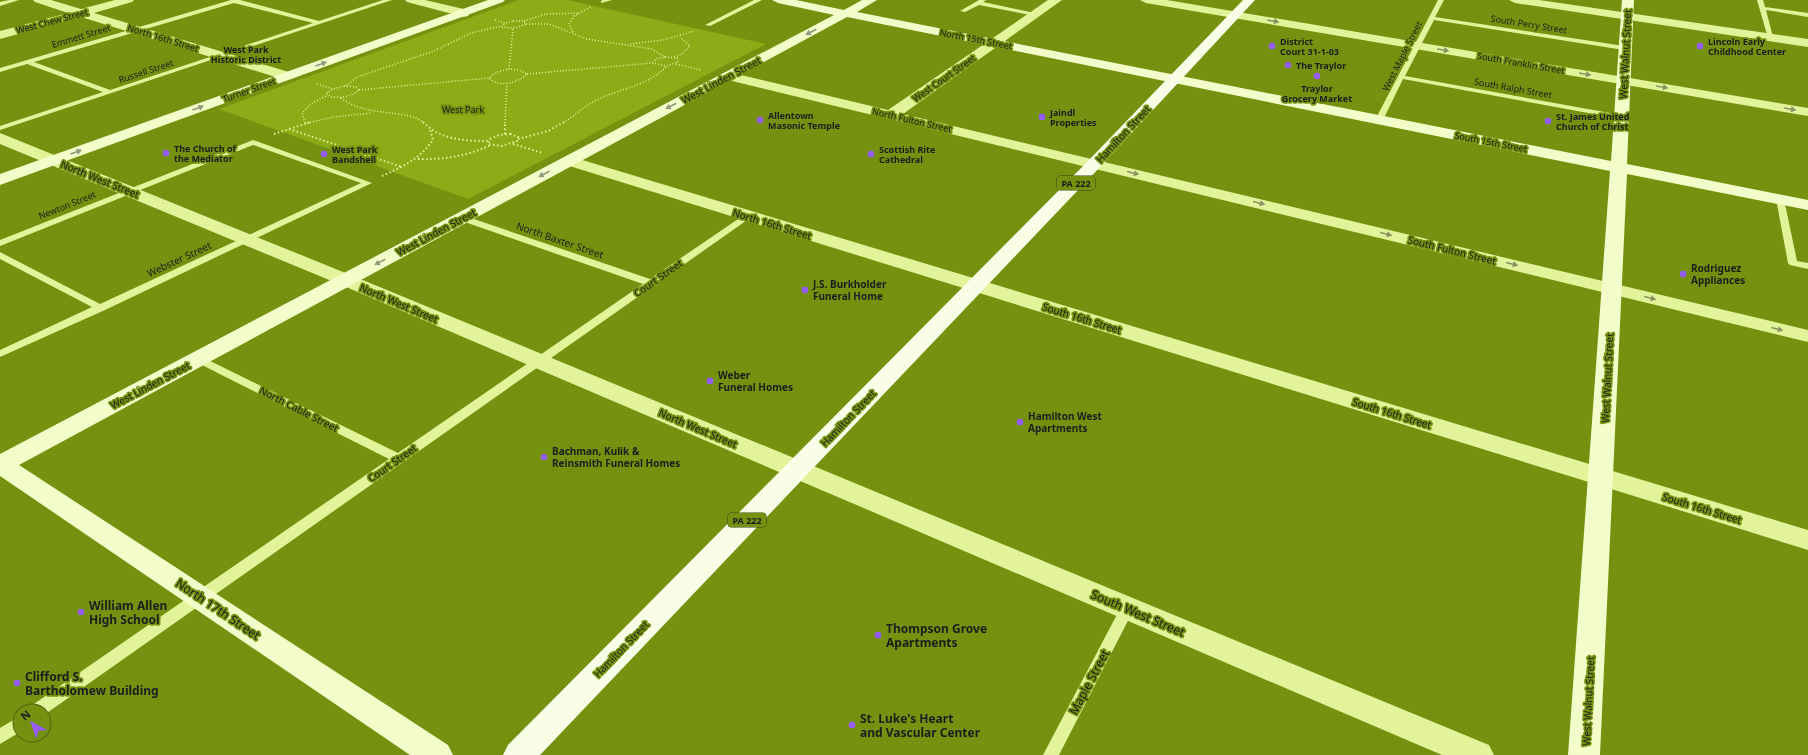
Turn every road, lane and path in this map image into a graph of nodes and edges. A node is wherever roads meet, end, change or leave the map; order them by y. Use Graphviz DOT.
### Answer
graph roads {
  1 [pos="16,0"];
  2 [pos="39,0"];
  3 [pos="128,0"];
  4 [pos="236,0"];
  5 [pos="389,0"];
  6 [pos="411,0"];
  7 [pos="499,0"];
  8 [pos="759,0"];
  9 [pos="778,0"];
  10 [pos="871,0"];
  11 [pos="1056,0"];
  12 [pos="1146,0"];
  13 [pos="1249,0"];
  14 [pos="1441,0"];
  15 [pos="1515,0"];
  16 [pos="1760,0"];
  17 [pos="606,1"];
  18 [pos="980,1"];
  19 [pos="0,4"];
  20 [pos="1627,8"];
  21 [pos="1762,8"];
  22 [pos="963,11"];
  23 [pos="81,13"];
  24 [pos="464,13"];
  25 [pos="579,14"];
  26 [pos="845,14"];
  27 [pos="1036,14"];
  28 [pos="1808,14"];
  29 [pos="1235,15"];
  30 [pos="1432,18"];
  31 [pos="524,21"];
  32 [pos="320,23"];
  33 [pos="526,24"];
  34 [pos="708,25"];
  35 [pos="502,26"];
  36 [pos="513,29"];
  37 [pos="136,30"];
  38 [pos="573,32"];
  39 [pos="0,35"];
  40 [pos="680,37"];
  41 [pos="1770,37"];
  42 [pos="994,43"];
  43 [pos="1808,43"];
  44 [pos="622,44"];
  45 [pos="1417,46"];
  46 [pos="1624,48"];
  47 [pos="220,56"];
  48 [pos="665,57"];
  49 [pos="674,57"];
  50 [pos="28,62"];
  51 [pos="653,63"];
  52 [pos="667,66"];
  53 [pos="509,69"];
  54 [pos="0,70"];
  55 [pos="527,74"];
  56 [pos="287,76"];
  57 [pos="728,76"];
  58 [pos="1401,77"];
  59 [pos="489,78"];
  60 [pos="1174,79"];
  61 [pos="1624,80"];
  62 [pos="507,83"];
  63 [pos="346,86"];
  64 [pos="359,90"];
  65 [pos="110,92"];
  66 [pos="328,95"];
  67 [pos="341,97"];
  68 [pos="381,112"];
  69 [pos="1808,112"];
  70 [pos="891,115"];
  71 [pos="1622,117"];
  72 [pos="1379,120"];
  73 [pos="305,123"];
  74 [pos="0,128"];
  75 [pos="288,129"];
  76 [pos="430,129"];
  77 [pos="505,134"];
  78 [pos="0,138"];
  79 [pos="518,139"];
  80 [pos="488,141"];
  81 [pos="253,142"];
  82 [pos="491,145"];
  83 [pos="418,159"];
  84 [pos="55,160"];
  85 [pos="568,161"];
  86 [pos="1095,164"];
  87 [pos="402,167"];
  88 [pos="1619,167"];
  89 [pos="389,173"];
  90 [pos="0,180"];
  91 [pos="130,191"];
  92 [pos="1780,199"];
  93 [pos="1808,205"];
  94 [pos="747,216"];
  95 [pos="462,218"];
  96 [pos="247,240"];
  97 [pos="0,243"];
  98 [pos="0,255"];
  99 [pos="1808,266"];
  100 [pos="346,280"];
  101 [pos="651,283"];
  102 [pos="976,286"];
  103 [pos="1612,289"];
  104 [pos="101,308"];
  105 [pos="1808,336"];
  106 [pos="0,354"];
  107 [pos="198,359"];
  108 [pos="539,361"];
  109 [pos="399,459"];
  110 [pos="0,464"];
  111 [pos="798,470"];
  112 [pos="1601,477"];
  113 [pos="1808,540"];
  114 [pos="200,598"];
  115 [pos="1127,609"];
  116 [pos="49,703"];
  117 [pos="12,729"];
  118 [pos="0,737"];
  119 [pos="437,755"];
  120 [pos="519,755"];
  121 [pos="1051,755"];
  122 [pos="1478,755"];
  123 [pos="1584,755"];
  1 -- 19 [label="lane"];
  2 -- 23 [label="street, North 16th Street"];
  3 -- 23 [label="street, West Chew Street"];
  4 -- 32 [label="lane"];
  4 -- 37 [label="lane, Emmett Street"];
  5 -- 32 [label="lane, Russell Street"];
  6 -- 24 [label="street"];
  7 -- 24 [label="street, Turner Street"];
  8 -- 34 [label="lane"];
  9 -- 26 [label="street, North 15th Street"];
  10 -- 26 [label="street, West Linden Street"];
  11 -- 27 [label="street, West Court Street"];
  12 -- 29 [label="street, South Franklin Street"];
  13 -- 29 [label="main road, PA 222"];
  14 -- 30 [label="lane, West Maple Street"];
  15 -- 20 [label="street"];
  16 -- 21 [label="lane"];
  17 -- 25 [label="path"];
  18 -- 22 [label="lane"];
  18 -- 27 [label="lane"];
  20 -- 41 [label="street"];
  20 -- 46 [label="street, West Walnut Street"];
  21 -- 28 [label="lane"];
  21 -- 41 [label="lane"];
  23 -- 37 [label="street, North 16th Street"];
  23 -- 39 [label="street, West Chew Street"];
  56 -- 24 [label="street, Turner Street, one-way"];
  25 -- 31 [label="path"];
  25 -- 38 [label="path"];
  26 -- 42 [label="street, North 15th Street"];
  26 -- 57 [label="street, West Linden Street, one-way"];
  27 -- 42 [label="street, West Court Street"];
  29 -- 45 [label="street, South Franklin Street, one-way"];
  29 -- 60 [label="main road, PA 222"];
  30 -- 45 [label="lane, West Maple Street"];
  30 -- 46 [label="lane, South Perry Street"];
  31 -- 33 [label="path"];
  31 -- 35 [label="path"];
  32 -- 47 [label="lane, Russell Street"];
  33 -- 36 [label="path"];
  33 -- 38 [label="path"];
  34 -- 40 [label="path"];
  35 -- 36 [label="path"];
  35 -- 63 [label="path"];
  36 -- 53 [label="path"];
  37 -- 47 [label="street, North 16th Street"];
  37 -- 50 [label="lane, Emmett Street"];
  38 -- 44 [label="path"];
  40 -- 44 [label="path"];
  40 -- 49 [label="path"];
  41 -- 43 [label="street"];
  42 -- 60 [label="street, North 15th Street"];
  42 -- 70 [label="street, West Court Street"];
  44 -- 48 [label="path"];
  45 -- 58 [label="lane, West Maple Street"];
  45 -- 61 [label="street, South Franklin Street, one-way"];
  46 -- 61 [label="street, West Walnut Street"];
  47 -- 56 [label="street, North 16th Street"];
  47 -- 65 [label="lane, Russell Street"];
  48 -- 49 [label="path"];
  48 -- 51 [label="path"];
  49 -- 52 [label="path"];
  50 -- 54 [label="lane, Emmett Street"];
  50 -- 65 [label="lane"];
  51 -- 52 [label="path"];
  51 -- 55 [label="path"];
  52 -- 79 [label="path"];
  53 -- 55 [label="path"];
  53 -- 59 [label="path"];
  55 -- 62 [label="path"];
  84 -- 56 [label="street, Turner Street, one-way"];
  57 -- 70 [label="street, North Fulton Street"];
  57 -- 85 [label="street, West Linden Street, one-way"];
  58 -- 71 [label="lane, South Ralph Street"];
  58 -- 72 [label="lane, West Maple Street"];
  59 -- 62 [label="path"];
  59 -- 64 [label="path"];
  60 -- 72 [label="street, South 15th Street"];
  60 -- 86 [label="main road, Hamilton Street / PA 222"];
  61 -- 69 [label="street, South Franklin Street, one-way"];
  61 -- 71 [label="street, West Walnut Street"];
  62 -- 77 [label="path"];
  63 -- 64 [label="path"];
  63 -- 66 [label="path"];
  64 -- 67 [label="path"];
  65 -- 74 [label="lane, Russell Street"];
  66 -- 67 [label="path"];
  66 -- 73 [label="path"];
  67 -- 68 [label="path"];
  68 -- 73 [label="path"];
  68 -- 76 [label="path"];
  70 -- 86 [label="street, North Fulton Street"];
  71 -- 88 [label="street, West Walnut Street"];
  72 -- 88 [label="street, South 15th Street"];
  73 -- 75 [label="path"];
  75 -- 81 [label="path"];
  75 -- 87 [label="path"];
  76 -- 80 [label="path"];
  76 -- 83 [label="path"];
  77 -- 79 [label="path"];
  77 -- 80 [label="path"];
  78 -- 84 [label="street, North West Street"];
  79 -- 82 [label="path"];
  80 -- 82 [label="path"];
  81 -- 91 [label="lane, Newton Street"];
  81 -- 96 [label="lane, Webster Street"];
  82 -- 83 [label="path"];
  83 -- 87 [label="path"];
  84 -- 90 [label="street, Turner Street"];
  84 -- 91 [label="street, North West Street"];
  85 -- 94 [label="street, North 16th Street"];
  85 -- 95 [label="street, West Linden Street, one-way"];
  86 -- 102 [label="main road, Hamilton Street / PA 222"];
  86 -- 103 [label="street, South Fulton Street, one-way"];
  87 -- 89 [label="path"];
  88 -- 92 [label="street, South 15th Street"];
  88 -- 103 [label="street, West Walnut Street"];
  91 -- 96 [label="street, North West Street"];
  91 -- 97 [label="lane, Newton Street"];
  92 -- 93 [label="street, South 15th Street"];
  92 -- 99 [label="lane"];
  94 -- 101 [label="lane, Court Street"];
  94 -- 102 [label="street, North 16th Street"];
  95 -- 100 [label="street, West Linden Street, one-way"];
  95 -- 101 [label="lane, North Baxter Street"];
  96 -- 100 [label="street, North West Street"];
  96 -- 104 [label="lane, Webster Street"];
  98 -- 104 [label="lane"];
  100 -- 107 [label="street, West Linden Street"];
  100 -- 108 [label="street, North West Street"];
  101 -- 108 [label="lane, Court Street"];
  102 -- 111 [label="main road, Hamilton Street / PA 222"];
  102 -- 112 [label="street, South 16th Street"];
  103 -- 105 [label="street, South Fulton Street, one-way"];
  103 -- 112 [label="street, West Walnut Street"];
  104 -- 106 [label="lane, Webster Street"];
  107 -- 109 [label="lane, North Cable Street"];
  107 -- 110 [label="street, West Linden Street"];
  108 -- 109 [label="lane, Court Street"];
  108 -- 111 [label="street, North West Street"];
  109 -- 114 [label="lane, Court Street"];
  110 -- 114 [label="street, North 17th Street"];
  111 -- 115 [label="street, South West Street"];
  111 -- 120 [label="main road, Hamilton Street / PA 222"];
  112 -- 113 [label="street, South 16th Street"];
  112 -- 123 [label="street, West Walnut Street"];
  114 -- 116 [label="lane, Court Street"];
  114 -- 119 [label="street, North 17th Street"];
  115 -- 121 [label="lane, Maple Street"];
  115 -- 122 [label="street, South West Street"];
  117 -- 118 [label="lane"];
}
